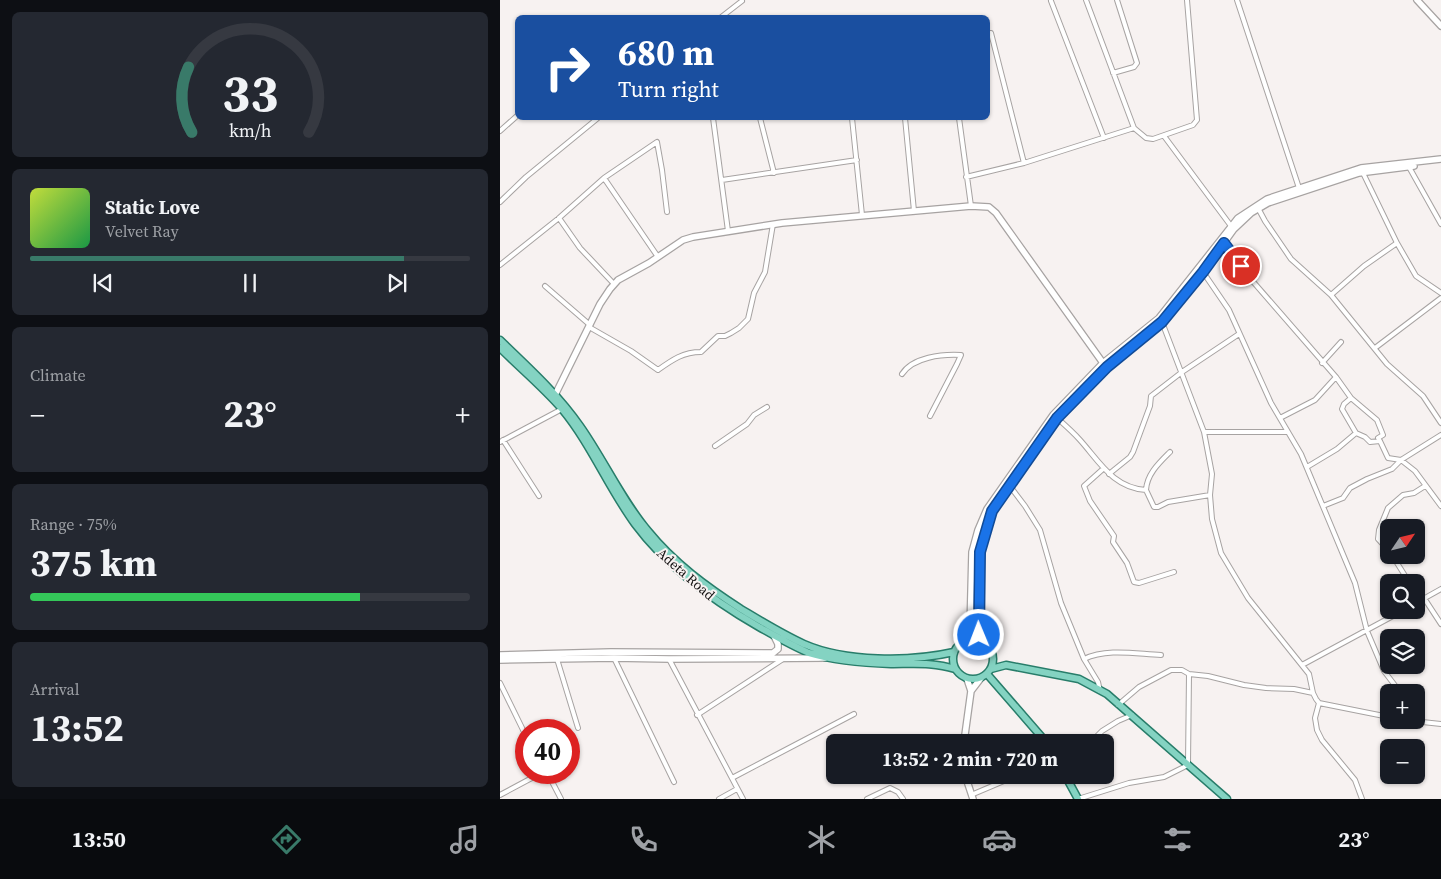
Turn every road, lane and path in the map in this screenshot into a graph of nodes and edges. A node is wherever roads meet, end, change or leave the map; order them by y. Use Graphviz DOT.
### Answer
graph roads {
  1 [pos="1051,0"];
  2 [pos="1086,0"];
  3 [pos="1116,0"];
  4 [pos="1187,0"];
  5 [pos="1237,0"];
  6 [pos="1417,0"];
  7 [pos="742,1"];
  8 [pos="724,15"];
  9 [pos="1441,26"];
  10 [pos="991,33"];
  11 [pos="1113,73"];
  12 [pos="515,118"];
  13 [pos="596,120"];
  14 [pos="712,120"];
  15 [pos="761,120"];
  16 [pos="852,120"];
  17 [pos="905,120"];
  18 [pos="959,120"];
  19 [pos="1134,128"];
  20 [pos="500,131"];
  21 [pos="1164,136"];
  22 [pos="1104,138"];
  23 [pos="1441,159"];
  24 [pos="856,160"];
  25 [pos="1431,162"];
  26 [pos="1024,163"];
  27 [pos="1441,163"];
  28 [pos="1409,167"];
  29 [pos="1363,172"];
  30 [pos="774,173"];
  31 [pos="604,178"];
  32 [pos="966,178"];
  33 [pos="722,180"];
  34 [pos="1312,186"];
  35 [pos="1299,188"];
  36 [pos="500,202"];
  37 [pos="971,206"];
  38 [pos="1258,208"];
  39 [pos="914,211"];
  40 [pos="667,212"];
  41 [pos="862,215"];
  42 [pos="559,218"];
  43 [pos="773,224"];
  44 [pos="1441,224"];
  45 [pos="1231,226"];
  46 [pos="728,231"];
  47 [pos="1224,243"];
  48 [pos="1397,243"];
  49 [pos="658,257"];
  50 [pos="500,265"];
  51 [pos="1203,272"];
  52 [pos="1191,283"];
  53 [pos="614,284"];
  54 [pos="545,286"];
  55 [pos="1441,293"];
  56 [pos="1331,294"];
  57 [pos="1441,298"];
  58 [pos="1162,322"];
  59 [pos="590,326"];
  60 [pos="1239,334"];
  61 [pos="500,340"];
  62 [pos="1341,342"];
  63 [pos="500,348"];
  64 [pos="1375,348"];
  65 [pos="1103,363"];
  66 [pos="1322,363"];
  67 [pos="1182,372"];
  68 [pos="902,374"];
  69 [pos="1336,377"];
  70 [pos="555,395"];
  71 [pos="1351,398"];
  72 [pos="767,408"];
  73 [pos="562,409"];
  74 [pos="930,416"];
  75 [pos="1057,418"];
  76 [pos="1280,418"];
  77 [pos="1441,423"];
  78 [pos="1204,432"];
  79 [pos="1288,432"];
  80 [pos="1356,433"];
  81 [pos="1441,435"];
  82 [pos="1380,440"];
  83 [pos="502,441"];
  84 [pos="715,446"];
  85 [pos="1170,452"];
  86 [pos="1401,460"];
  87 [pos="1307,468"];
  88 [pos="1103,469"];
  89 [pos="1109,474"];
  90 [pos="1009,485"];
  91 [pos="1426,486"];
  92 [pos="1146,490"];
  93 [pos="1001,493"];
  94 [pos="1210,495"];
  95 [pos="539,496"];
  96 [pos="1323,506"];
  97 [pos="1441,506"];
  98 [pos="1384,519"];
  99 [pos="1380,528"];
  100 [pos="1380,541"];
  101 [pos="683,570"];
  102 [pos="1174,572"];
  103 [pos="1441,589"];
  104 [pos="1425,599"];
  105 [pos="1425,603"];
  106 [pos="1387,619"];
  107 [pos="1441,624"];
  108 [pos="1367,630"];
  109 [pos="774,636"];
  110 [pos="967,640"];
  111 [pos="984,642"];
  112 [pos="954,652"];
  113 [pos="500,655"];
  114 [pos="992,655"];
  115 [pos="1161,655"];
  116 [pos="614,658"];
  117 [pos="829,658"];
  118 [pos="557,659"];
  119 [pos="669,659"];
  120 [pos="783,659"];
  121 [pos="1084,659"];
  122 [pos="500,660"];
  123 [pos="1006,665"];
  124 [pos="1302,665"];
  125 [pos="955,669"];
  126 [pos="986,674"];
  127 [pos="1189,674"];
  128 [pos="967,679"];
  129 [pos="500,683"];
  130 [pos="1394,684"];
  131 [pos="971,691"];
  132 [pos="1100,691"];
  133 [pos="1313,693"];
  134 [pos="1319,703"];
  135 [pos="1118,704"];
  136 [pos="854,714"];
  137 [pos="698,715"];
  138 [pos="1132,715"];
  139 [pos="1380,715"];
  140 [pos="518,719"];
  141 [pos="575,719"];
  142 [pos="1425,722"];
  143 [pos="1441,724"];
  144 [pos="965,734"];
  145 [pos="1039,734"];
  146 [pos="1099,734"];
  147 [pos="1188,765"];
  148 [pos="732,778"];
  149 [pos="674,782"];
  150 [pos="522,784"];
  151 [pos="552,784"];
  152 [pos="968,784"];
  153 [pos="999,784"];
  154 [pos="1070,784"];
  155 [pos="737,789"];
  156 [pos="500,795"];
  157 [pos="972,797"];
  158 [pos="561,799"];
  159 [pos="719,799"];
  160 [pos="743,799"];
  161 [pos="867,799"];
  162 [pos="902,799"];
  163 [pos="1078,799"];
  164 [pos="1227,799"];
  165 [pos="1362,799"];
  1 -- 22 [label="street"];
  2 -- 11 [label="street"];
  3 -- 11 [label="street"];
  4 -- 21 [label="street"];
  5 -- 35 [label="street"];
  6 -- 9 [label="street"];
  7 -- 8 [label="street"];
  10 -- 26 [label="street"];
  11 -- 19 [label="street"];
  12 -- 20 [label="street"];
  13 -- 36 [label="street"];
  14 -- 33 [label="street"];
  15 -- 30 [label="street"];
  16 -- 24 [label="street"];
  17 -- 39 [label="street"];
  18 -- 32 [label="street"];
  19 -- 21 [label="street"];
  19 -- 22 [label="street"];
  21 -- 45 [label="street"];
  22 -- 26 [label="street"];
  23 -- 25 [label="street"];
  24 -- 30 [label="street"];
  24 -- 41 [label="street"];
  25 -- 27 [label="street"];
  25 -- 28 [label="street"];
  25 -- 34 [label="street"];
  26 -- 32 [label="street"];
  28 -- 29 [label="street"];
  28 -- 44 [label="street"];
  29 -- 34 [label="street"];
  29 -- 48 [label="street"];
  30 -- 33 [label="street"];
  31 -- 40 [label="street"];
  31 -- 42 [label="street"];
  31 -- 49 [label="street"];
  32 -- 37 [label="street"];
  33 -- 46 [label="street"];
  34 -- 35 [label="street"];
  34 -- 38 [label="street"];
  35 -- 45 [label="street"];
  37 -- 39 [label="street"];
  37 -- 65 [label="street"];
  38 -- 47 [label="street"];
  38 -- 56 [label="street"];
  39 -- 41 [label="street"];
  41 -- 43 [label="street"];
  42 -- 50 [label="street"];
  42 -- 53 [label="street"];
  43 -- 46 [label="street"];
  43 -- 59 [label="street"];
  45 -- 52 [label="street"];
  46 -- 49 [label="street"];
  47 -- 51 [label="street"];
  47 -- 66 [label="street"];
  48 -- 55 [label="street"];
  48 -- 56 [label="street"];
  49 -- 53 [label="street"];
  51 -- 52 [label="street"];
  51 -- 60 [label="street"];
  52 -- 58 [label="street"];
  52 -- 65 [label="street"];
  53 -- 59 [label="street"];
  54 -- 59 [label="street"];
  56 -- 64 [label="street"];
  57 -- 64 [label="street"];
  58 -- 67 [label="street"];
  58 -- 75 [label="street"];
  59 -- 70 [label="street"];
  60 -- 67 [label="street"];
  60 -- 76 [label="street"];
  61 -- 70 [label="main road, Adeta Road"];
  62 -- 66 [label="street"];
  63 -- 73 [label="main road, Adeta Road"];
  64 -- 77 [label="street"];
  65 -- 93 [label="street"];
  66 -- 69 [label="street"];
  67 -- 78 [label="street"];
  67 -- 89 [label="street"];
  68 -- 74 [label="street"];
  69 -- 71 [label="street"];
  69 -- 76 [label="street"];
  70 -- 101 [label="main road, Adeta Road"];
  71 -- 80 [label="street"];
  71 -- 82 [label="street"];
  72 -- 84 [label="street"];
  73 -- 83 [label="street"];
  73 -- 101 [label="main road, Adeta Road"];
  75 -- 88 [label="street"];
  75 -- 90 [label="street"];
  76 -- 79 [label="street"];
  78 -- 79 [label="street"];
  78 -- 94 [label="street"];
  79 -- 87 [label="street"];
  80 -- 82 [label="street"];
  80 -- 87 [label="street"];
  81 -- 86 [label="street"];
  82 -- 86 [label="street"];
  83 -- 95 [label="street"];
  85 -- 92 [label="street"];
  86 -- 91 [label="street"];
  86 -- 96 [label="street"];
  87 -- 96 [label="street"];
  88 -- 89 [label="street"];
  88 -- 102 [label="street"];
  89 -- 92 [label="street"];
  90 -- 93 [label="street"];
  90 -- 121 [label="street"];
  91 -- 97 [label="street"];
  91 -- 98 [label="street"];
  92 -- 94 [label="street"];
  93 -- 110 [label="street"];
  93 -- 111 [label="street"];
  94 -- 124 [label="street"];
  96 -- 108 [label="street"];
  99 -- 100 [label="street"];
  101 -- 109 [label="main road, Adeta Road"];
  101 -- 112 [label="main road, Adeta Road"];
  103 -- 104 [label="street"];
  105 -- 107 [label="street"];
  106 -- 108 [label="street"];
  108 -- 124 [label="street"];
  108 -- 130 [label="street"];
  109 -- 113 [label="street"];
  109 -- 117 [label="main road, Adeta Road"];
  110 -- 111 [label="main road"];
  110 -- 112 [label="main road"];
  111 -- 114 [label="main road"];
  112 -- 125 [label="main road"];
  114 -- 123 [label="main road"];
  114 -- 126 [label="main road"];
  115 -- 121 [label="street"];
  116 -- 118 [label="street"];
  116 -- 119 [label="street"];
  116 -- 149 [label="street"];
  117 -- 120 [label="street"];
  117 -- 125 [label="main road, Adeta Road"];
  118 -- 122 [label="street"];
  118 -- 141 [label="street"];
  119 -- 120 [label="street"];
  119 -- 137 [label="street"];
  120 -- 137 [label="street"];
  121 -- 132 [label="street"];
  123 -- 126 [label="main road"];
  123 -- 132 [label="main road"];
  124 -- 133 [label="street"];
  125 -- 128 [label="main road"];
  126 -- 128 [label="main road"];
  126 -- 131 [label="street"];
  126 -- 145 [label="main road"];
  127 -- 133 [label="street"];
  127 -- 135 [label="street"];
  127 -- 147 [label="street"];
  128 -- 131 [label="street"];
  129 -- 140 [label="street"];
  131 -- 144 [label="street"];
  132 -- 135 [label="main road"];
  133 -- 134 [label="street"];
  134 -- 139 [label="street"];
  134 -- 165 [label="street"];
  135 -- 138 [label="main road"];
  136 -- 148 [label="street"];
  137 -- 148 [label="street"];
  138 -- 146 [label="street"];
  138 -- 147 [label="main road"];
  142 -- 143 [label="street"];
  147 -- 163 [label="street"];
  147 -- 164 [label="main road"];
  148 -- 155 [label="street"];
  150 -- 156 [label="street"];
  151 -- 158 [label="street"];
  152 -- 157 [label="street"];
  153 -- 157 [label="street"];
  154 -- 163 [label="main road"];
  155 -- 159 [label="street"];
  155 -- 160 [label="street"];
  161 -- 162 [label="street"];
}
